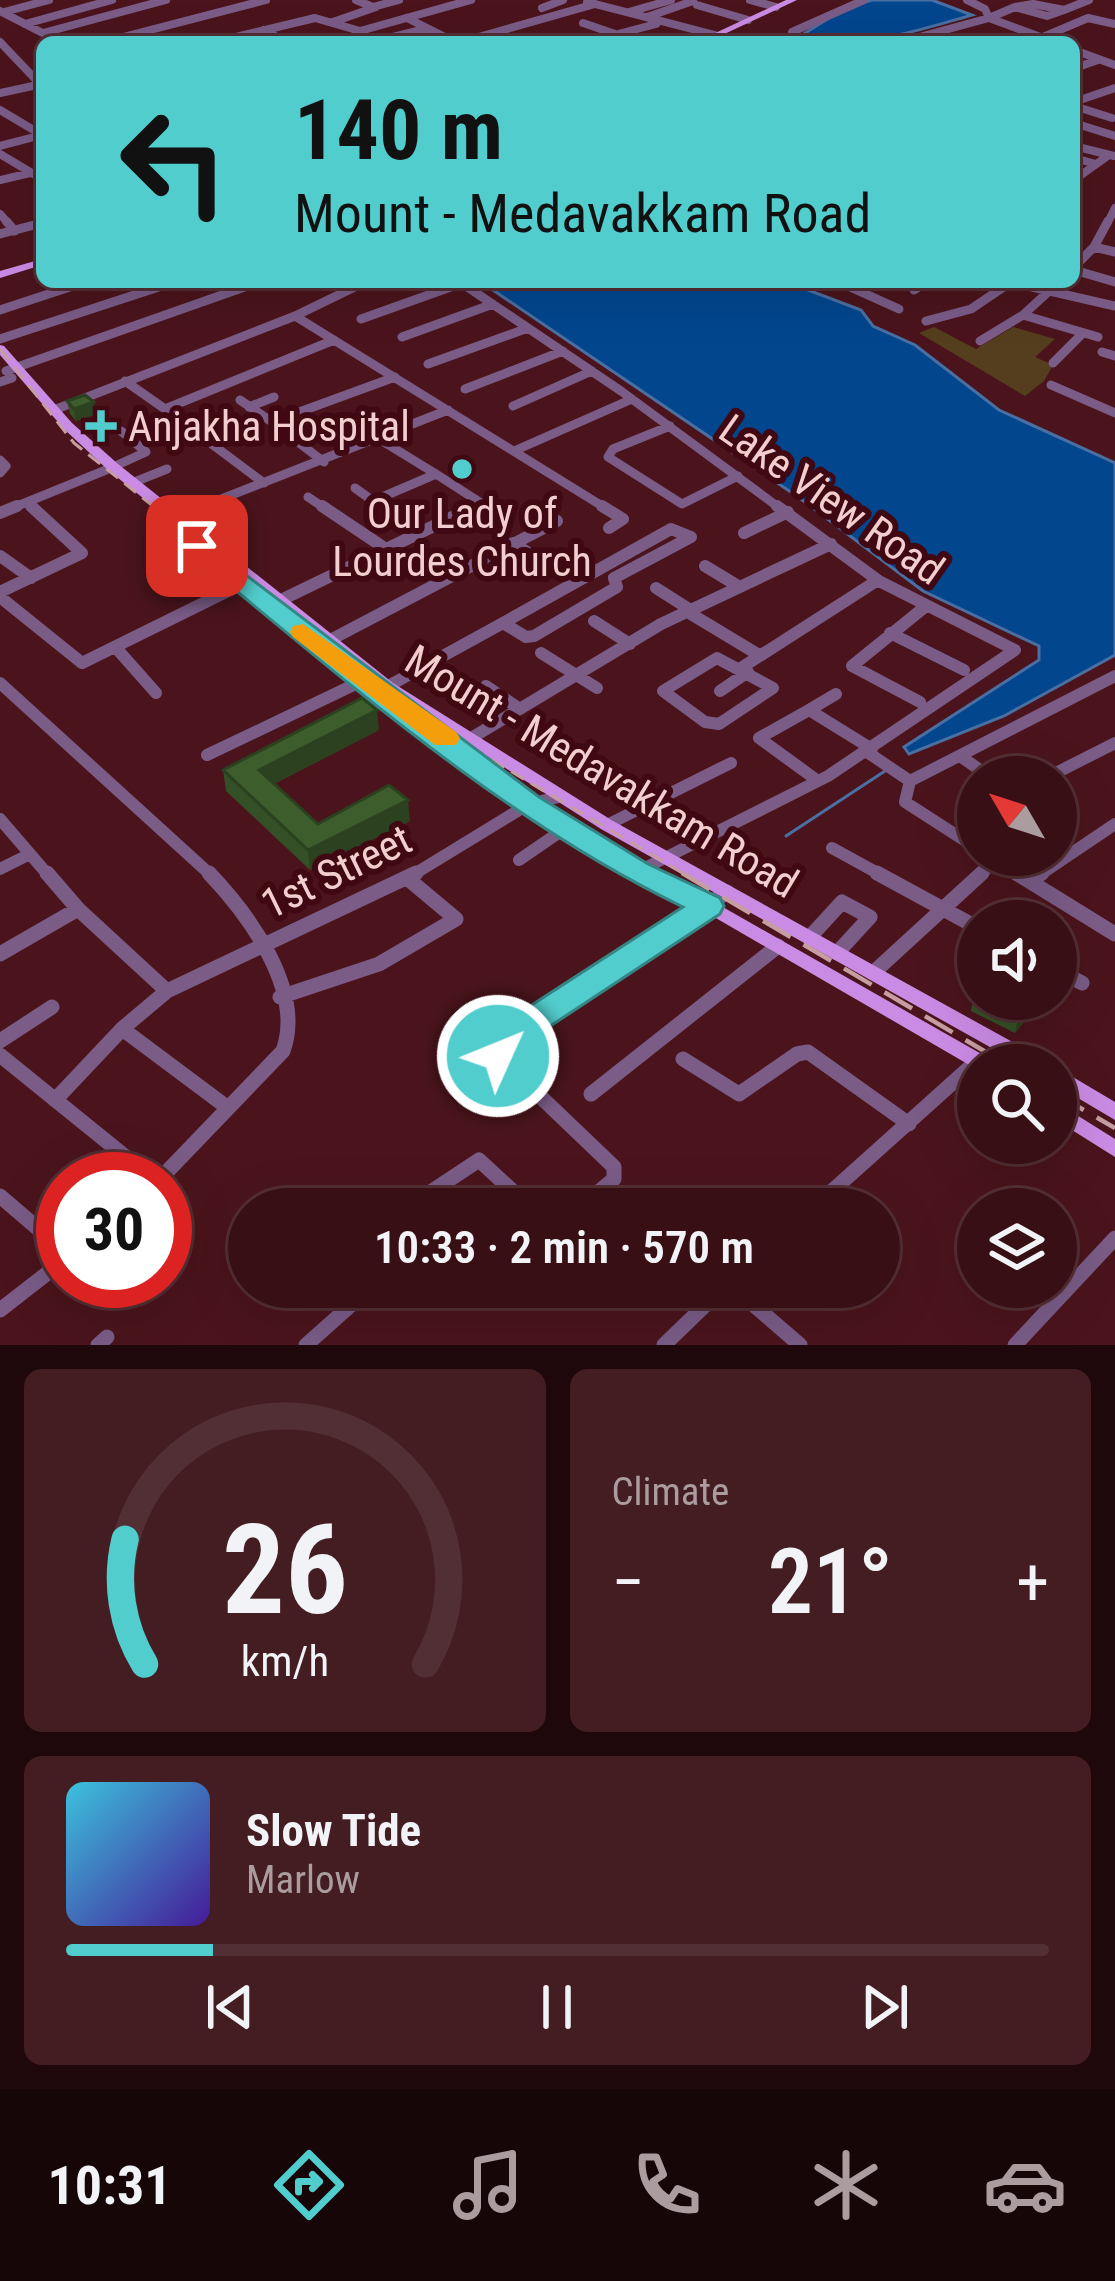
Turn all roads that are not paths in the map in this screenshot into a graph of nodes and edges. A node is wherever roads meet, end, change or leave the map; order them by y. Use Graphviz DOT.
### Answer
graph roads {
  1 [pos="49,0"];
  2 [pos="112,0"];
  3 [pos="166,0"];
  4 [pos="266,0"];
  5 [pos="356,0"];
  6 [pos="399,0"];
  7 [pos="471,0"];
  8 [pos="563,0"];
  9 [pos="580,0"];
  10 [pos="627,0"];
  11 [pos="671,0"];
  12 [pos="750,0"];
  13 [pos="793,0"];
  14 [pos="864,0"];
  15 [pos="967,0"];
  16 [pos="1089,0"];
  17 [pos="695,3"];
  18 [pos="595,4"];
  19 [pos="376,7"];
  20 [pos="606,7"];
  21 [pos="1015,7"];
  22 [pos="542,8"];
  23 [pos="776,8"];
  24 [pos="1064,10"];
  25 [pos="1,12"];
  26 [pos="628,13"];
  27 [pos="1047,16"];
  28 [pos="406,18"];
  29 [pos="646,18"];
  30 [pos="989,18"];
  31 [pos="748,20"];
  32 [pos="332,22"];
  33 [pos="583,22"];
  34 [pos="663,22"];
  35 [pos="25,23"];
  36 [pos="1069,23"];
  37 [pos="1115,24"];
  38 [pos="426,29"];
  39 [pos="264,30"];
  40 [pos="43,33"];
  41 [pos="616,34"];
  42 [pos="49,36"];
  43 [pos="127,36"];
  44 [pos="239,36"];
  45 [pos="275,36"];
  46 [pos="397,36"];
  47 [pos="443,36"];
  48 [pos="480,36"];
  49 [pos="609,36"];
  50 [pos="714,36"];
  51 [pos="724,36"];
  52 [pos="799,36"];
  53 [pos="923,36"];
  54 [pos="1039,36"];
  55 [pos="1044,36"];
  56 [pos="0,42"];
  57 [pos="1080,52"];
  58 [pos="1099,59"];
  59 [pos="1115,64"];
  60 [pos="1080,66"];
  61 [pos="36,79"];
  62 [pos="36,85"];
  63 [pos="1115,88"];
  64 [pos="0,93"];
  65 [pos="1098,93"];
  66 [pos="1115,99"];
  67 [pos="1080,101"];
  68 [pos="1080,106"];
  69 [pos="2,112"];
  70 [pos="1112,118"];
  71 [pos="1080,125"];
  72 [pos="36,132"];
  73 [pos="1102,133"];
  74 [pos="1115,136"];
  75 [pos="36,137"];
  76 [pos="1080,145"];
  77 [pos="1080,148"];
  78 [pos="0,150"];
  79 [pos="1112,155"];
  80 [pos="1080,160"];
  81 [pos="1096,164"];
  82 [pos="30,173"];
  83 [pos="1080,175"];
  84 [pos="36,176"];
  85 [pos="0,180"];
  86 [pos="1115,208"];
  87 [pos="0,214"];
  88 [pos="36,225"];
  89 [pos="14,231"];
  90 [pos="0,234"];
  91 [pos="1094,248"];
  92 [pos="1115,252"];
  93 [pos="1080,262"];
  94 [pos="36,264"];
  95 [pos="1080,270"];
  96 [pos="0,275"];
  97 [pos="1115,282"];
  98 [pos="68,288"];
  99 [pos="157,288"];
  100 [pos="242,288"];
  101 [pos="353,288"];
  102 [pos="445,288"];
  103 [pos="470,288"];
  104 [pos="853,288"];
  105 [pos="917,288"];
  106 [pos="1002,288"];
  107 [pos="1053,288"];
  108 [pos="1061,288"];
  109 [pos="914,290"];
  110 [pos="493,304"];
  111 [pos="1115,306"];
  112 [pos="899,309"];
  113 [pos="0,310"];
  114 [pos="1023,315"];
  115 [pos="296,316"];
  116 [pos="361,319"];
  117 [pos="926,322"];
  118 [pos="528,328"];
  119 [pos="1083,333"];
  120 [pos="402,337"];
  121 [pos="1098,337"];
  122 [pos="334,340"];
  123 [pos="980,340"];
  124 [pos="0,343"];
  125 [pos="562,351"];
  126 [pos="1102,352"];
  127 [pos="1115,356"];
  128 [pos="1053,363"];
  129 [pos="428,364"];
  130 [pos="592,371"];
  131 [pos="7,372"];
  132 [pos="394,377"];
  133 [pos="125,381"];
  134 [pos="1051,385"];
  135 [pos="465,389"];
  136 [pos="274,397"];
  137 [pos="632,399"];
  138 [pos="513,406"];
  139 [pos="165,409"];
  140 [pos="54,410"];
  141 [pos="448,410"];
  142 [pos="1115,413"];
  143 [pos="272,422"];
  144 [pos="670,426"];
  145 [pos="121,431"];
  146 [pos="379,439"];
  147 [pos="514,451"];
  148 [pos="0,460"];
  149 [pos="324,462"];
  150 [pos="110,468"];
  151 [pos="167,469"];
  152 [pos="0,473"];
  153 [pos="436,475"];
  154 [pos="738,476"];
  155 [pos="132,483"];
  156 [pos="264,483"];
  157 [pos="355,488"];
  158 [pos="308,497"];
  159 [pos="27,502"];
  160 [pos="482,503"];
  161 [pos="788,512"];
  162 [pos="0,513"];
  163 [pos="505,518"];
  164 [pos="170,519"];
  165 [pos="557,521"];
  166 [pos="609,528"];
  167 [pos="744,533"];
  168 [pos="513,543"];
  169 [pos="831,544"];
  170 [pos="386,549"];
  171 [pos="0,556"];
  172 [pos="705,566"];
  173 [pos="554,569"];
  174 [pos="32,578"];
  175 [pos="878,580"];
  176 [pos="244,583"];
  177 [pos="737,586"];
  178 [pos="656,588"];
  179 [pos="0,594"];
  180 [pos="279,602"];
  181 [pos="926,606"];
  182 [pos="688,610"];
  183 [pos="594,620"];
  184 [pos="503,622"];
  185 [pos="890,632"];
  186 [pos="332,639"];
  187 [pos="630,644"];
  188 [pos="117,649"];
  189 [pos="542,652"];
  190 [pos="759,655"];
  191 [pos="745,670"];
  192 [pos="964,670"];
  193 [pos="577,675"];
  194 [pos="1115,676"];
  195 [pos="0,682"];
  196 [pos="378,685"];
  197 [pos="486,686"];
  198 [pos="597,688"];
  199 [pos="720,691"];
  200 [pos="156,693"];
  201 [pos="836,694"];
  202 [pos="920,702"];
  203 [pos="520,709"];
  204 [pos="808,710"];
  205 [pos="468,740"];
  206 [pos="1115,743"];
  207 [pos="872,752"];
  208 [pos="207,755"];
  209 [pos="967,756"];
  210 [pos="957,760"];
  211 [pos="1077,762"];
  212 [pos="731,763"];
  213 [pos="907,778"];
  214 [pos="818,781"];
  215 [pos="559,796"];
  216 [pos="529,804"];
  217 [pos="0,819"];
  218 [pos="1115,824"];
  219 [pos="607,825"];
  220 [pos="566,827"];
  221 [pos="957,836"];
  222 [pos="832,848"];
  223 [pos="30,854"];
  224 [pos="664,856"];
  225 [pos="519,860"];
  226 [pos="0,869"];
  227 [pos="637,872"];
  228 [pos="975,876"];
  229 [pos="1022,876"];
  230 [pos="407,878"];
  231 [pos="1030,881"];
  232 [pos="727,892"];
  233 [pos="708,906"];
  234 [pos="78,909"];
  235 [pos="943,910"];
  236 [pos="957,917"];
  237 [pos="1115,934"];
  238 [pos="808,938"];
  239 [pos="265,942"];
  240 [pos="778,946"];
  241 [pos="836,953"];
  242 [pos="0,954"];
  243 [pos="874,973"];
  244 [pos="1077,980"];
  245 [pos="1082,983"];
  246 [pos="167,991"];
  247 [pos="280,997"];
  248 [pos="52,1006"];
  249 [pos="124,1031"];
  250 [pos="0,1041"];
  251 [pos="1001,1044"];
  252 [pos="957,1049"];
  253 [pos="0,1055"];
  254 [pos="683,1059"];
  255 [pos="957,1083"];
  256 [pos="1077,1087"];
  257 [pos="591,1094"];
  258 [pos="55,1100"];
  259 [pos="228,1108"];
  260 [pos="1113,1108"];
  261 [pos="909,1124"];
  262 [pos="1077,1124"];
  263 [pos="1115,1149"];
  264 [pos="121,1152"];
  265 [pos="183,1152"];
  266 [pos="436,1188"];
  267 [pos="509,1188"];
  268 [pos="603,1188"];
  269 [pos="836,1188"];
  270 [pos="0,1196"];
  271 [pos="36,1227"];
  272 [pos="1115,1238"];
  273 [pos="36,1283"];
  274 [pos="348,1308"];
  275 [pos="705,1308"];
  276 [pos="754,1308"];
  277 [pos="0,1310"];
  278 [pos="306,1345"];
  279 [pos="664,1345"];
  280 [pos="800,1345"];
  281 [pos="1015,1345"];
  1 -- 25 [label="street"];
  2 -- 35 [label="street"];
  3 -- 40 [label="street"];
  4 -- 43 [label="street"];
  5 -- 19 [label="street"];
  6 -- 19 [label="street"];
  7 -- 28 [label="street"];
  8 -- 22 [label="street"];
  9 -- 18 [label="street"];
  10 -- 20 [label="street"];
  11 -- 26 [label="street"];
  12 -- 23 [label="street"];
  13 -- 23 [label="main road"];
  14 -- 52 [label="street"];
  15 -- 30 [label="street"];
  16 -- 24 [label="street"];
  17 -- 29 [label="street"];
  17 -- 31 [label="street"];
  18 -- 20 [label="street"];
  18 -- 48 [label="street"];
  19 -- 32 [label="street"];
  20 -- 26 [label="street"];
  21 -- 24 [label="street"];
  21 -- 27 [label="street"];
  21 -- 30 [label="street"];
  23 -- 31 [label="main road"];
  24 -- 27 [label="street"];
  25 -- 35 [label="street"];
  26 -- 29 [label="street"];
  27 -- 36 [label="street"];
  28 -- 32 [label="street"];
  28 -- 38 [label="street"];
  29 -- 34 [label="street"];
  30 -- 53 [label="street"];
  30 -- 54 [label="street"];
  31 -- 51 [label="main road"];
  32 -- 39 [label="street"];
  33 -- 41 [label="street"];
  34 -- 41 [label="street"];
  34 -- 50 [label="street"];
  35 -- 40 [label="street"];
  37 -- 55 [label="street"];
  38 -- 46 [label="street"];
  38 -- 47 [label="street"];
  39 -- 44 [label="street"];
  39 -- 45 [label="street"];
  40 -- 42 [label="street"];
  41 -- 49 [label="street"];
  56 -- 61 [label="street"];
  57 -- 58 [label="street"];
  58 -- 59 [label="street"];
  58 -- 60 [label="street"];
  62 -- 64 [label="street"];
  63 -- 65 [label="street"];
  65 -- 66 [label="street"];
  65 -- 67 [label="street"];
  68 -- 70 [label="street"];
  69 -- 72 [label="street"];
  71 -- 73 [label="street"];
  73 -- 74 [label="street"];
  73 -- 76 [label="street"];
  75 -- 78 [label="street"];
  77 -- 79 [label="street"];
  78 -- 82 [label="street"];
  79 -- 81 [label="street"];
  80 -- 81 [label="street"];
  81 -- 83 [label="street"];
  82 -- 84 [label="street"];
  82 -- 85 [label="street"];
  86 -- 91 [label="street"];
  87 -- 89 [label="street"];
  88 -- 89 [label="street"];
  89 -- 90 [label="street"];
  91 -- 92 [label="street"];
  91 -- 93 [label="street"];
  94 -- 96 [label="main road"];
  95 -- 97 [label="street"];
  98 -- 113 [label="street"];
  99 -- 124 [label="street"];
  100 -- 131 [label="street"];
  101 -- 115 [label="street"];
  102 -- 116 [label="street"];
  103 -- 110 [label="street, Lake View Road"];
  104 -- 112 [label="street"];
  105 -- 109 [label="street"];
  106 -- 117 [label="street"];
  107 -- 114 [label="street"];
  108 -- 111 [label="street"];
  110 -- 118 [label="street, Lake View Road"];
  110 -- 120 [label="street"];
  114 -- 119 [label="street"];
  114 -- 123 [label="street"];
  115 -- 122 [label="street"];
  115 -- 133 [label="street"];
  118 -- 125 [label="street, Lake View Road"];
  118 -- 129 [label="street"];
  119 -- 121 [label="street"];
  119 -- 128 [label="street"];
  122 -- 132 [label="street"];
  122 -- 139 [label="street"];
  124 -- 131 [label="main road, Mount - Medavakkam Road"];
  125 -- 130 [label="street, Lake View Road"];
  125 -- 135 [label="street"];
  126 -- 127 [label="street"];
  130 -- 137 [label="street, Lake View Road"];
  130 -- 138 [label="street"];
  131 -- 140 [label="main road, Mount - Medavakkam Road"];
  131 -- 150 [label="main road, Mount - Medavakkam Road"];
  132 -- 141 [label="street"];
  132 -- 143 [label="street"];
  133 -- 139 [label="street"];
  133 -- 140 [label="street"];
  134 -- 142 [label="street"];
  136 -- 143 [label="street"];
  137 -- 144 [label="street, Lake View Road"];
  137 -- 147 [label="street"];
  139 -- 156 [label="street"];
  140 -- 150 [label="main road, Mount - Medavakkam Road"];
  141 -- 146 [label="street"];
  141 -- 147 [label="street"];
  143 -- 149 [label="street"];
  144 -- 154 [label="street, Lake View Road"];
  144 -- 154 [label="street"];
  145 -- 150 [label="street"];
  146 -- 149 [label="street"];
  146 -- 153 [label="street"];
  147 -- 166 [label="street"];
  148 -- 152 [label="street"];
  149 -- 156 [label="street"];
  150 -- 155 [label="main road, Mount - Medavakkam Road"];
  150 -- 159 [label="street"];
  150 -- 164 [label="main road, Mount - Medavakkam Road"];
  151 -- 155 [label="street"];
  153 -- 157 [label="street"];
  153 -- 160 [label="street"];
  154 -- 161 [label="street, Lake View Road"];
  155 -- 164 [label="main road, Mount - Medavakkam Road"];
  156 -- 164 [label="street"];
  158 -- 170 [label="street"];
  159 -- 162 [label="street"];
  159 -- 174 [label="street"];
  160 -- 163 [label="street"];
  160 -- 170 [label="street"];
  161 -- 167 [label="street"];
  161 -- 169 [label="street, Lake View Road"];
  164 -- 176 [label="main road, Mount - Medavakkam Road"];
  164 -- 180 [label="main road, Mount - Medavakkam Road"];
  165 -- 168 [label="street"];
  168 -- 173 [label="street"];
  168 -- 186 [label="street"];
  169 -- 175 [label="street, Lake View Road"];
  169 -- 177 [label="street"];
  170 -- 180 [label="street"];
  171 -- 174 [label="street"];
  172 -- 177 [label="street"];
  174 -- 179 [label="street"];
  175 -- 181 [label="street, Lake View Road"];
  175 -- 190 [label="street"];
  176 -- 188 [label="street"];
  176 -- 196 [label="main road, Mount - Medavakkam Road"];
  177 -- 182 [label="street"];
  178 -- 182 [label="street"];
  179 -- 188 [label="street"];
  180 -- 186 [label="main road, Mount - Medavakkam Road"];
  181 -- 185 [label="street"];
  181 -- 207 [label="street, Lake View Road"];
  182 -- 187 [label="street"];
  182 -- 190 [label="street"];
  183 -- 187 [label="street"];
  184 -- 184 [label="street"];
  184 -- 196 [label="street"];
  185 -- 192 [label="street"];
  185 -- 202 [label="street"];
  186 -- 196 [label="main road, Mount - Medavakkam Road"];
  187 -- 193 [label="street"];
  188 -- 200 [label="street"];
  189 -- 193 [label="street"];
  190 -- 191 [label="street"];
  191 -- 191 [label="street"];
  191 -- 199 [label="street"];
  193 -- 198 [label="street"];
  193 -- 203 [label="street"];
  194 -- 209 [label="street"];
  195 -- 239 [label="street"];
  196 -- 205 [label="main road, Mount - Medavakkam Road"];
  196 -- 208 [label="street"];
  196 -- 216 [label="main road, Mount - Medavakkam Road"];
  197 -- 203 [label="street"];
  201 -- 204 [label="street"];
  203 -- 205 [label="street"];
  204 -- 207 [label="street"];
  204 -- 214 [label="street"];
  205 -- 215 [label="main road, Mount - Medavakkam Road"];
  206 -- 211 [label="street"];
  207 -- 213 [label="street"];
  207 -- 214 [label="street, Lake View Road"];
  210 -- 213 [label="street"];
  212 -- 219 [label="street"];
  213 -- 221 [label="street"];
  214 -- 224 [label="street, Lake View Road"];
  215 -- 216 [label="street, 1st Street"];
  215 -- 219 [label="main road, Mount - Medavakkam Road"];
  216 -- 220 [label="main road, Mount - Medavakkam Road"];
  216 -- 230 [label="street, 1st Street"];
  217 -- 223 [label="street"];
  218 -- 231 [label="street"];
  219 -- 224 [label="main road, Mount - Medavakkam Road"];
  220 -- 225 [label="street"];
  220 -- 227 [label="main road, Mount - Medavakkam Road"];
  222 -- 235 [label="street"];
  223 -- 226 [label="street"];
  223 -- 234 [label="street"];
  224 -- 227 [label="street, Lake View Road"];
  224 -- 232 [label="main road, Mount - Medavakkam Road"];
  227 -- 233 [label="main road, Mount - Medavakkam Road"];
  228 -- 235 [label="street"];
  229 -- 231 [label="street"];
  230 -- 239 [label="street, 1st Street"];
  230 -- 247 [label="street"];
  231 -- 237 [label="street"];
  232 -- 233 [label="street"];
  232 -- 238 [label="main road, Mount - Medavakkam Road"];
  233 -- 240 [label="main road, Mount - Medavakkam Road"];
  233 -- 268 [label="street"];
  234 -- 242 [label="street"];
  234 -- 246 [label="street"];
  235 -- 236 [label="street"];
  235 -- 243 [label="street"];
  238 -- 241 [label="main road, Mount - Medavakkam Road"];
  238 -- 241 [label="street"];
  239 -- 246 [label="street, 1st Street"];
  239 -- 247 [label="street"];
  240 -- 252 [label="main road, Mount - Medavakkam Road"];
  240 -- 257 [label="street"];
  241 -- 243 [label="main road, Mount - Medavakkam Road"];
  243 -- 251 [label="main road, Mount - Medavakkam Road"];
  244 -- 245 [label="street"];
  246 -- 249 [label="street, 1st Street"];
  247 -- 259 [label="street"];
  248 -- 250 [label="street"];
  249 -- 258 [label="street, 1st Street"];
  249 -- 259 [label="street"];
  253 -- 258 [label="street"];
  254 -- 261 [label="street"];
  255 -- 261 [label="street"];
  256 -- 260 [label="main road"];
  258 -- 264 [label="street"];
  259 -- 265 [label="street"];
  261 -- 269 [label="street"];
  262 -- 263 [label="main road"];
  266 -- 267 [label="street"];
  270 -- 271 [label="street"];
  272 -- 281 [label="street"];
  273 -- 277 [label="street"];
  274 -- 278 [label="street"];
  275 -- 279 [label="street"];
  276 -- 280 [label="street"];
}
